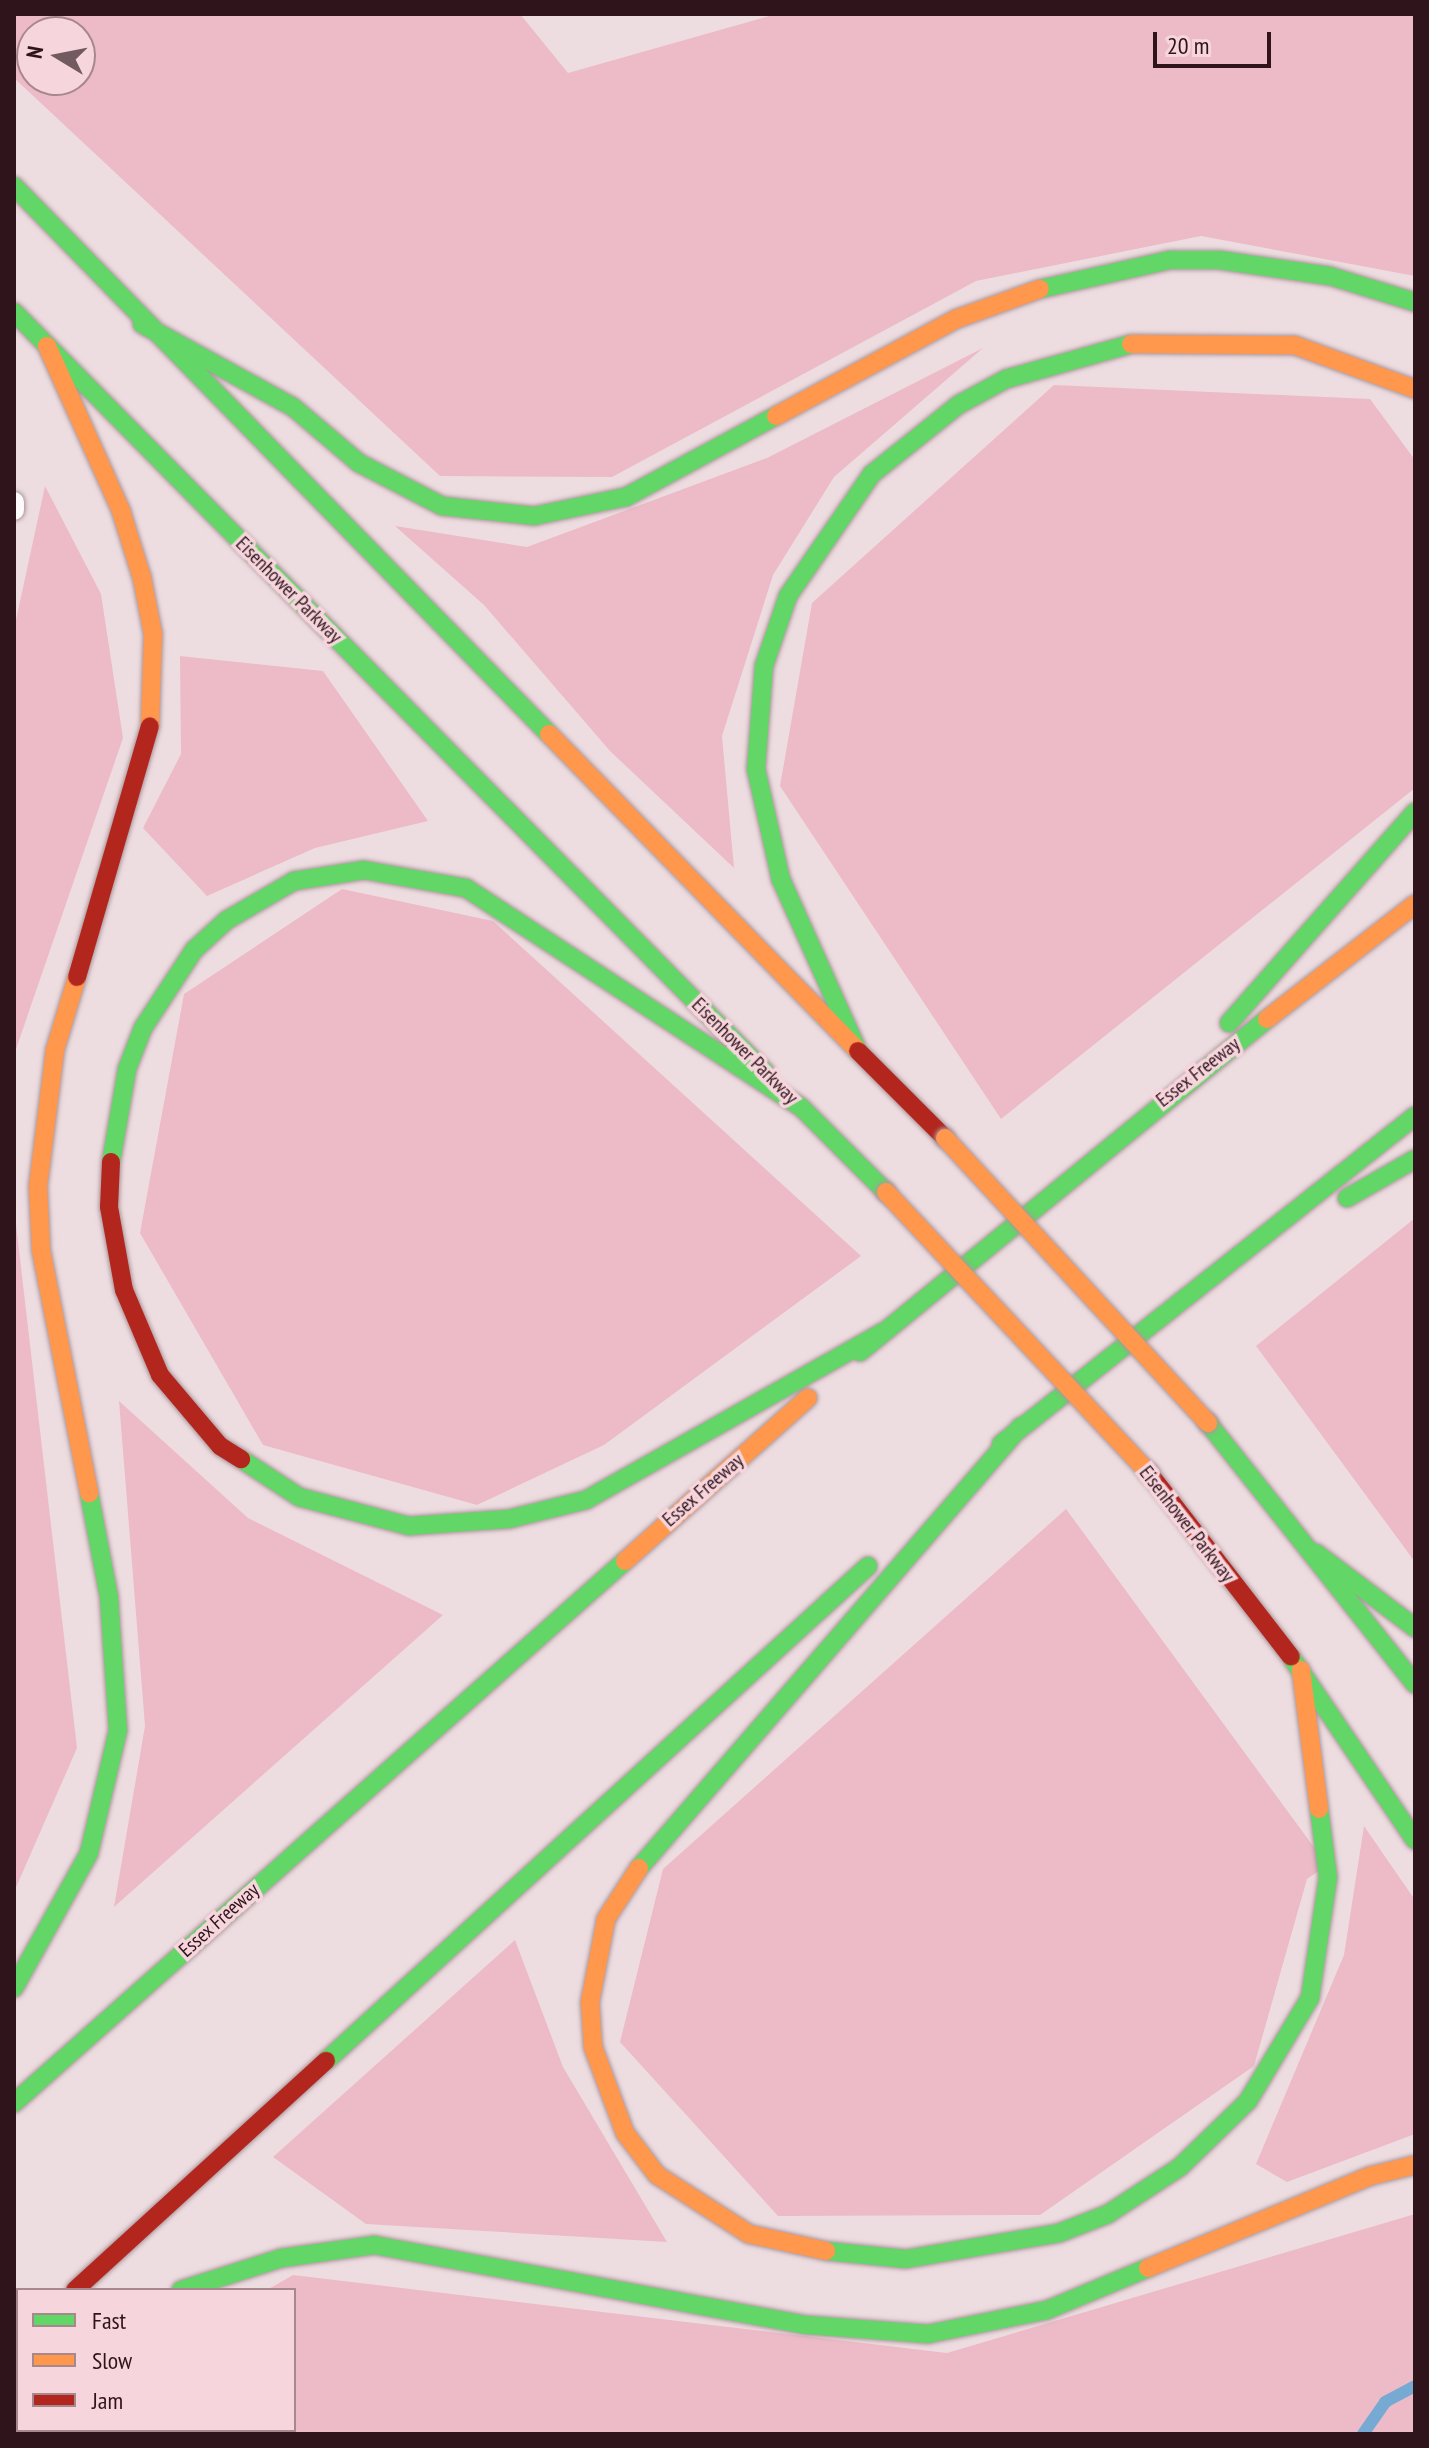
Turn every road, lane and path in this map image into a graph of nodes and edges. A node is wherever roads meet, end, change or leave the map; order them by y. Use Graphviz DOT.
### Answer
graph roads {
  1 [pos="14,186"];
  2 [pos="1415,302"];
  3 [pos="14,312"];
  4 [pos="142,324"];
  5 [pos="47,346"];
  6 [pos="1415,389"];
  7 [pos="14,502"];
  8 [pos="14,510"];
  9 [pos="1415,812"];
  10 [pos="1415,904"];
  11 [pos="858,1051"];
  12 [pos="1162,1100"];
  13 [pos="801,1107"];
  14 [pos="1415,1116"];
  15 [pos="1415,1159"];
  16 [pos="1230,1265"];
  17 [pos="883,1332"];
  18 [pos="1021,1426"];
  19 [pos="1316,1553"];
  20 [pos="1415,1628"];
  21 [pos="1301,1670"];
  22 [pos="1415,1684"];
  23 [pos="1415,1840"];
  24 [pos="14,1988"];
  25 [pos="14,2103"];
  26 [pos="1415,2165"];
  27 [pos="77,2288"];
  28 [pos="187,2288"];
  1 -- 4 [label="main road"];
  2 -- 4 [label="main road"];
  3 -- 5 [label="main road, Eisenhower Parkway"];
  4 -- 11 [label="main road"];
  5 -- 13 [label="main road, Eisenhower Parkway"];
  5 -- 24 [label="main road"];
  6 -- 11 [label="main road"];
  7 -- 8 [label="lane"];
  9 -- 12 [label="main road"];
  10 -- 12 [label="main road, Essex Freeway"];
  11 -- 19 [label="main road, bridge"];
  12 -- 17 [label="main road, Essex Freeway"];
  13 -- 17 [label="main road"];
  13 -- 21 [label="main road, Eisenhower Parkway, bridge"];
  14 -- 16 [label="main road"];
  15 -- 16 [label="main road"];
  16 -- 18 [label="main road"];
  17 -- 25 [label="main road, Essex Freeway"];
  18 -- 21 [label="main road"];
  18 -- 27 [label="main road"];
  19 -- 20 [label="main road"];
  19 -- 22 [label="main road"];
  21 -- 23 [label="main road, Eisenhower Parkway"];
  26 -- 28 [label="main road"];
}
